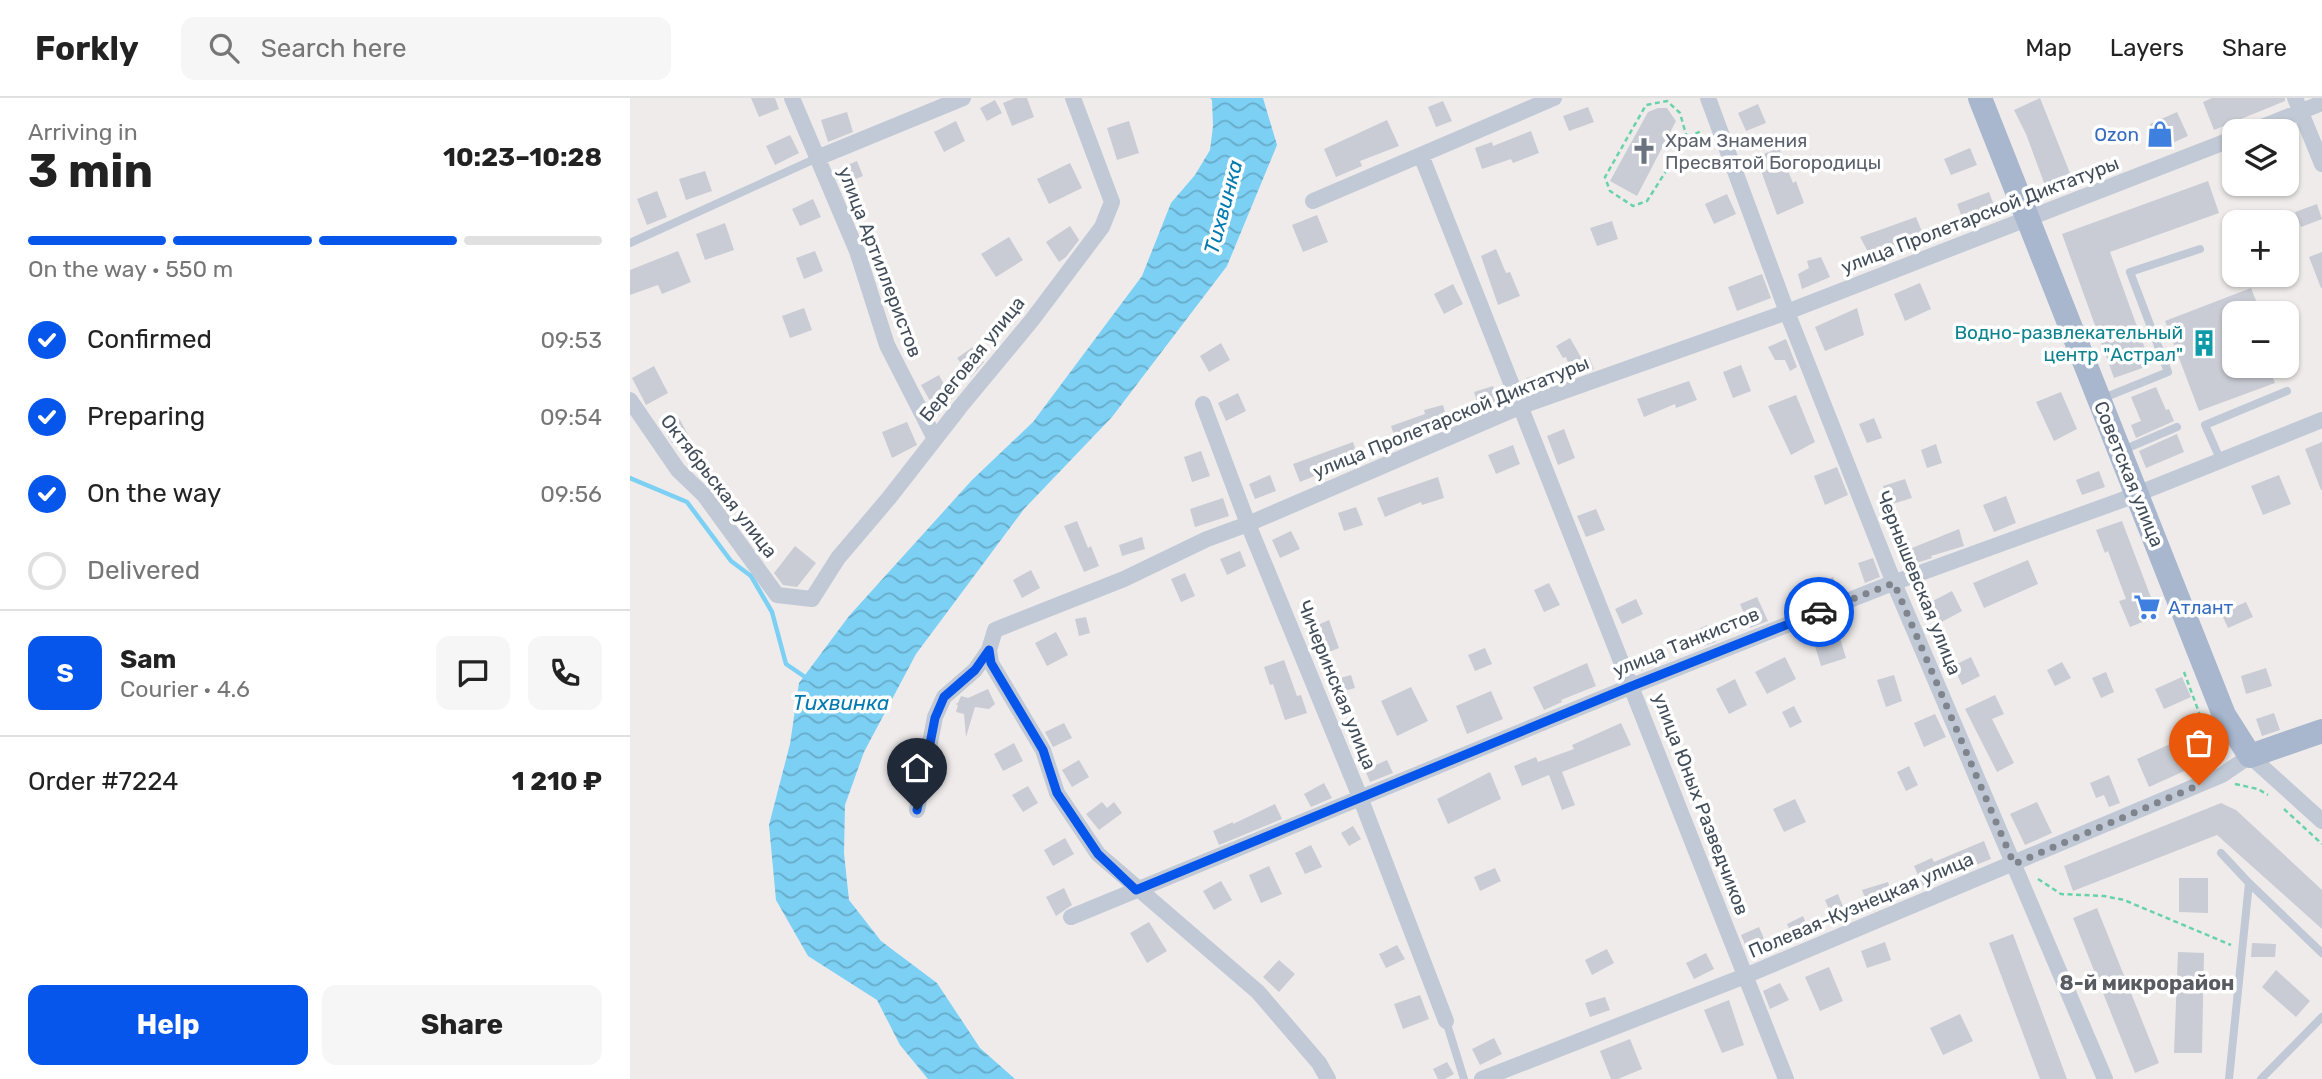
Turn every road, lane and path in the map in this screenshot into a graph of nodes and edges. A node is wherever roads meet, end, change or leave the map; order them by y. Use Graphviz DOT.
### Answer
graph roads {
  1 [pos="792,98"];
  2 [pos="964,98"];
  3 [pos="1073,98"];
  4 [pos="1554,98"];
  5 [pos="1708,98"];
  6 [pos="1980,98"];
  7 [pos="2322,103"];
  8 [pos="2298,105"];
  9 [pos="2273,119"];
  10 [pos="1711,126"];
  11 [pos="1687,138"];
  12 [pos="2222,143"];
  13 [pos="1421,155"];
  14 [pos="817,158"];
  15 [pos="2322,164"];
  16 [pos="1313,201"];
  17 [pos="2028,220"];
  18 [pos="630,243"];
  19 [pos="2200,250"];
  20 [pos="1787,312"];
  21 [pos="2287,391"];
  22 [pos="630,400"];
  23 [pos="2099,400"];
  24 [pos="1203,404"];
  25 [pos="1522,406"];
  26 [pos="2322,420"];
  27 [pos="2177,427"];
  28 [pos="935,439"];
  29 [pos="2120,452"];
  30 [pos="2221,461"];
  31 [pos="2137,494"];
  32 [pos="1248,524"];
  33 [pos="1894,583"];
  34 [pos="777,595"];
  35 [pos="989,650"];
  36 [pos="1632,686"];
  37 [pos="2322,731"];
  38 [pos="2250,756"];
  39 [pos="2222,775"];
  40 [pos="2269,795"];
  41 [pos="1360,797"];
  42 [pos="2278,803"];
  43 [pos="917,810"];
  44 [pos="2322,821"];
  45 [pos="2322,844"];
  46 [pos="2221,853"];
  47 [pos="2014,864"];
  48 [pos="2249,883"];
  49 [pos="1136,890"];
  50 [pos="1072,917"];
  51 [pos="2243,950"];
  52 [pos="2322,953"];
  53 [pos="1745,976"];
  54 [pos="2322,1017"];
  55 [pos="1446,1021"];
  56 [pos="1328,1079"];
  57 [pos="1464,1079"];
  58 [pos="1482,1079"];
  59 [pos="1786,1079"];
  60 [pos="2105,1079"];
  61 [pos="2229,1079"];
  62 [pos="2261,1079"];
  1 -- 14 [label="street, улица Артиллеристов"];
  2 -- 14 [label="street"];
  3 -- 28 [label="street, Береговая улица"];
  4 -- 13 [label="street"];
  5 -- 10 [label="street, Чернышевская улица"];
  6 -- 17 [label="main road, Советская улица"];
  7 -- 8 [label="street"];
  8 -- 9 [label="street"];
  8 -- 15 [label="street"];
  10 -- 11 [label="path"];
  10 -- 20 [label="street, Чернышевская улица"];
  11 -- 11 [label="path"];
  12 -- 17 [label="street, улица Пролетарской Диктатуры"];
  13 -- 16 [label="street"];
  13 -- 25 [label="street, улица Юных Разведчиков"];
  14 -- 18 [label="lane"];
  14 -- 28 [label="street, улица Артиллеристов"];
  17 -- 20 [label="street, улица Пролетарской Диктатуры"];
  17 -- 23 [label="main road, Советская улица"];
  19 -- 23 [label="lane"];
  20 -- 25 [label="street, улица Пролетарской Диктатуры"];
  20 -- 33 [label="street, Чернышевская улица"];
  21 -- 30 [label="lane"];
  22 -- 34 [label="street, Октябрьская улица"];
  23 -- 29 [label="main road, Советская улица"];
  24 -- 32 [label="street, Чичеринская улица"];
  25 -- 32 [label="street, улица Пролетарской Диктатуры"];
  25 -- 36 [label="street, улица Юных Разведчиков"];
  26 -- 30 [label="street, улица Танкистов"];
  27 -- 29 [label="lane"];
  28 -- 34 [label="street, Береговая улица"];
  29 -- 31 [label="main road, Советская улица"];
  30 -- 31 [label="street, улица Танкистов"];
  31 -- 33 [label="street, улица Танкистов"];
  31 -- 38 [label="main road, Советская улица"];
  32 -- 35 [label="street, улица Пролетарской Диктатуры"];
  32 -- 41 [label="street, Чичеринская улица"];
  33 -- 36 [label="street, улица Танкистов"];
  33 -- 47 [label="street, Чернышевская улица"];
  35 -- 43 [label="street, улица Пролетарской Диктатуры"];
  35 -- 49 [label="street"];
  36 -- 41 [label="street, улица Танкистов"];
  36 -- 53 [label="street, улица Юных Разведчиков"];
  37 -- 38 [label="main road"];
  38 -- 39 [label="street, Полевая-Кузнецкая улица"];
  38 -- 44 [label="street, Советская улица"];
  39 -- 40 [label="path"];
  39 -- 47 [label="street, Полевая-Кузнецкая улица"];
  41 -- 49 [label="street, улица Танкистов"];
  41 -- 55 [label="street, Чичеринская улица"];
  42 -- 45 [label="path"];
  46 -- 48 [label="lane"];
  47 -- 51 [label="path"];
  47 -- 53 [label="street, Полевая-Кузнецкая улица"];
  47 -- 60 [label="street, Чернышевская улица"];
  48 -- 51 [label="lane"];
  48 -- 52 [label="lane"];
  49 -- 50 [label="street, улица Танкистов"];
  49 -- 56 [label="street"];
  51 -- 61 [label="lane"];
  53 -- 58 [label="street, Полевая-Кузнецкая улица"];
  53 -- 59 [label="street, улица Юных Разведчиков"];
  54 -- 62 [label="lane"];
  55 -- 57 [label="lane"];
}
